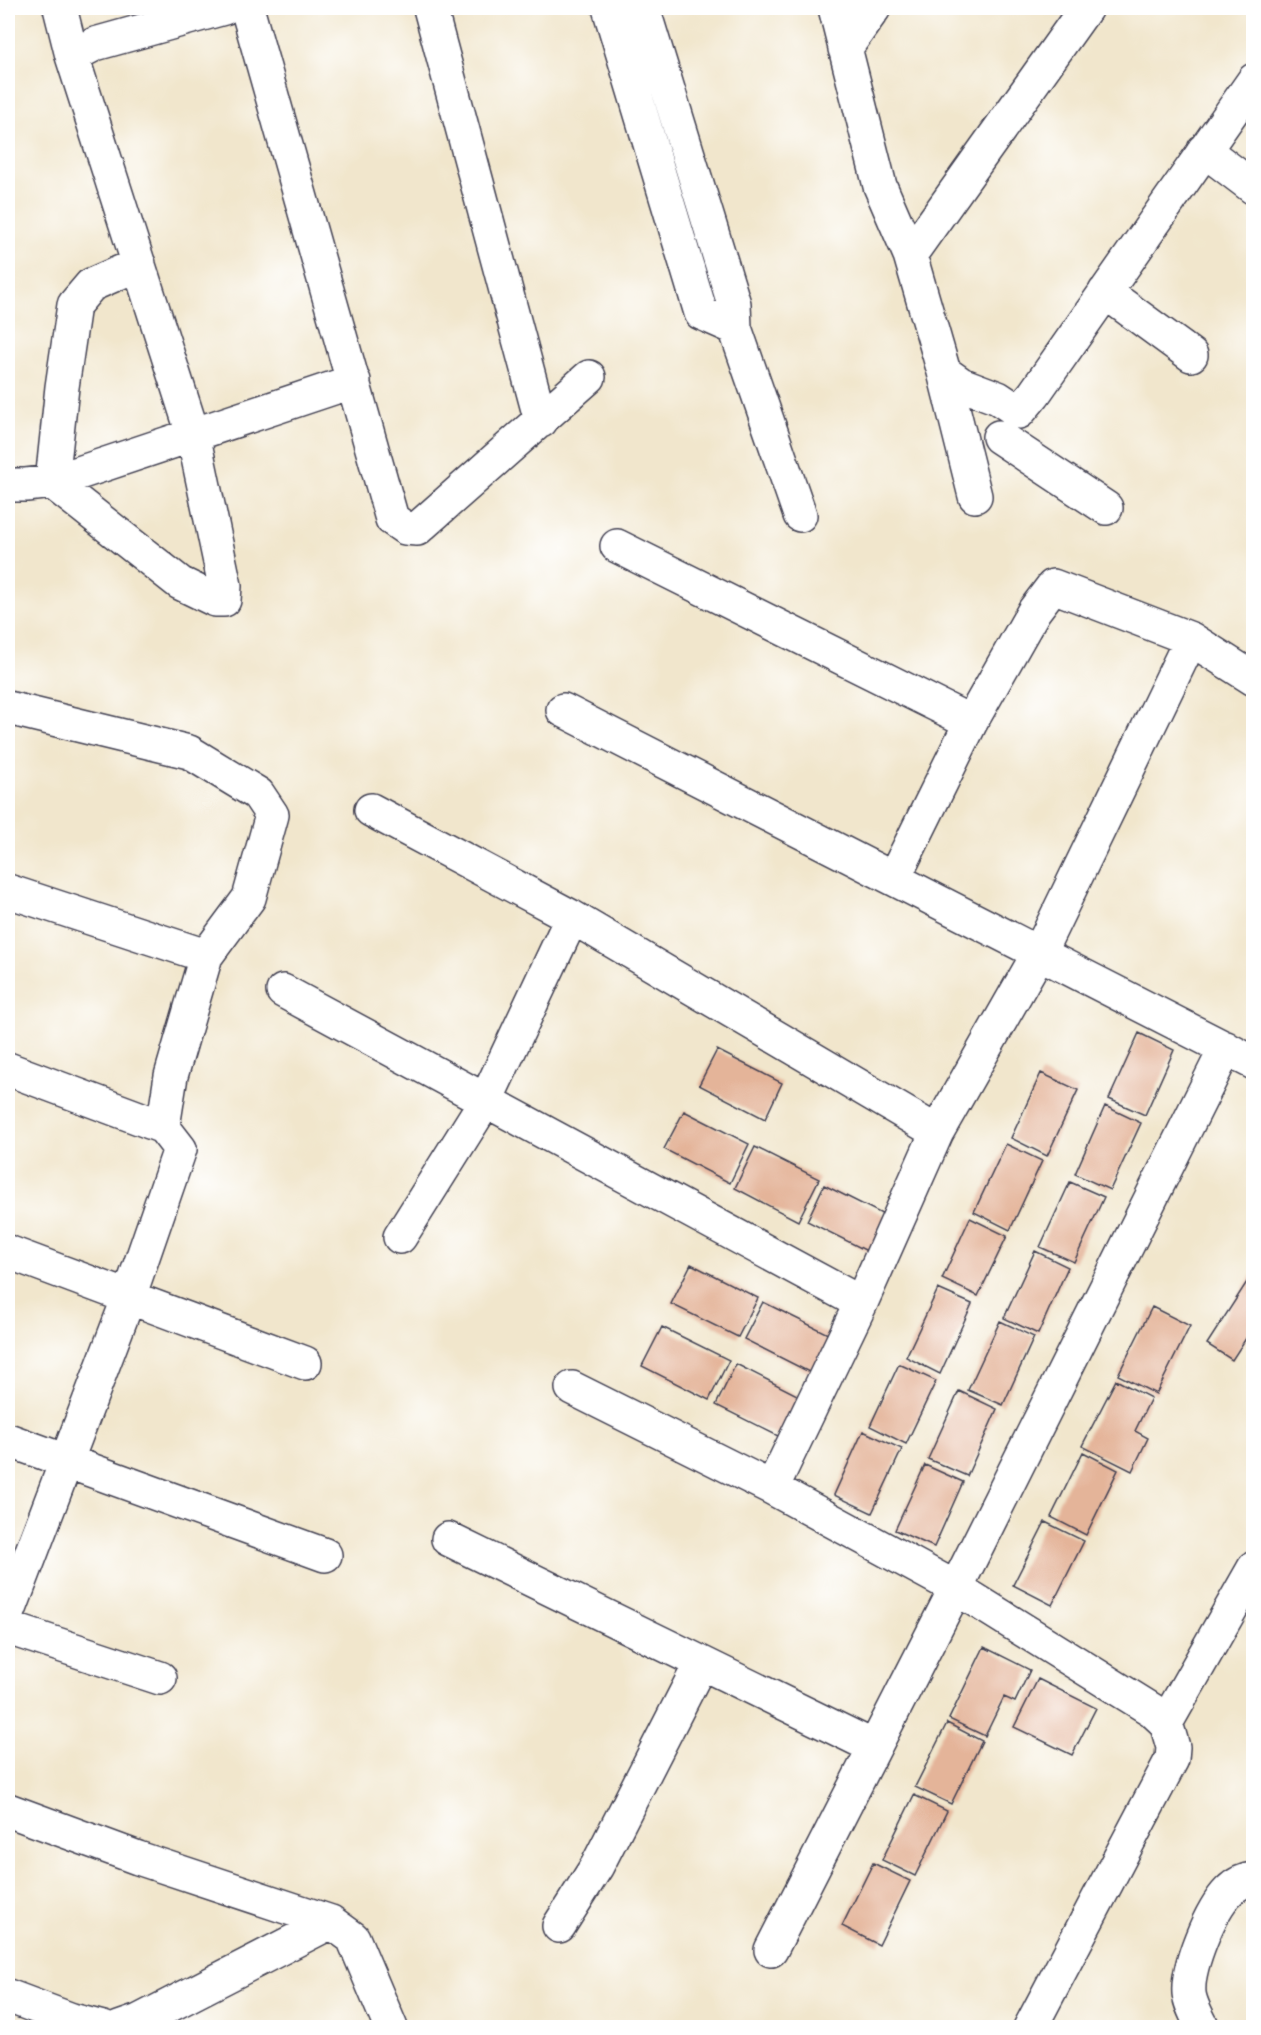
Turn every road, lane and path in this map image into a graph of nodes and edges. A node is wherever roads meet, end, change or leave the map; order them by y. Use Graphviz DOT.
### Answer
graph roads {
  1 [pos="60,8"];
  2 [pos="224,8"];
  3 [pos="247,8"];
  4 [pos="430,8"];
  5 [pos="609,8"];
  6 [pos="643,8"];
  7 [pos="835,8"];
  8 [pos="874,8"];
  9 [pos="1086,8"];
  10 [pos="845,49"];
  11 [pos="72,56"];
  12 [pos="1254,80"];
  13 [pos="1204,150"];
  14 [pos="1254,188"];
  15 [pos="909,255"];
  16 [pos="139,264"];
  17 [pos="1105,292"];
  18 [pos="735,328"];
  19 [pos="1191,355"];
  20 [pos="944,372"];
  21 [pos="590,377"];
  22 [pos="354,381"];
  23 [pos="1019,412"];
  24 [pos="541,421"];
  25 [pos="193,434"];
  26 [pos="999,437"];
  27 [pos="52,482"];
  28 [pos="8,485"];
  29 [pos="1106,508"];
  30 [pos="800,515"];
  31 [pos="617,546"];
  32 [pos="1191,639"];
  33 [pos="1254,679"];
  34 [pos="8,708"];
  35 [pos="563,710"];
  36 [pos="971,722"];
  37 [pos="371,810"];
  38 [pos="894,878"];
  39 [pos="8,891"];
  40 [pos="572,917"];
  41 [pos="1039,952"];
  42 [pos="206,956"];
  43 [pos="283,991"];
  44 [pos="1240,1055"];
  45 [pos="8,1068"];
  46 [pos="486,1100"];
  47 [pos="163,1127"];
  48 [pos="937,1132"];
  49 [pos="400,1237"];
  50 [pos="8,1252"];
  51 [pos="129,1297"];
  52 [pos="861,1304"];
  53 [pos="305,1363"];
  54 [pos="572,1388"];
  55 [pos="8,1440"];
  56 [pos="67,1462"];
  57 [pos="772,1488"];
  58 [pos="448,1539"];
  59 [pos="326,1554"];
  60 [pos="1254,1568"];
  61 [pos="956,1588"];
  62 [pos="8,1614"];
  63 [pos="8,1628"];
  64 [pos="701,1663"];
  65 [pos="160,1678"];
  66 [pos="1166,1723"];
  67 [pos="874,1747"];
  68 [pos="8,1810"];
  69 [pos="1254,1879"];
  70 [pos="330,1922"];
  71 [pos="559,1926"];
  72 [pos="771,1950"];
  73 [pos="8,1996"];
  74 [pos="103,2028"];
  75 [pos="119,2028"];
  76 [pos="391,2028"];
  77 [pos="1030,2028"];
  78 [pos="1203,2028"];
  1 -- 11 [label="street"];
  2 -- 11 [label="street"];
  3 -- 22 [label="street"];
  4 -- 24 [label="street"];
  5 -- 18 [label="street"];
  6 -- 18 [label="street"];
  7 -- 10 [label="street"];
  8 -- 10 [label="street"];
  9 -- 15 [label="street"];
  10 -- 15 [label="street"];
  11 -- 16 [label="street"];
  12 -- 13 [label="street"];
  13 -- 14 [label="street"];
  13 -- 17 [label="street"];
  15 -- 20 [label="street"];
  16 -- 25 [label="street"];
  16 -- 27 [label="street"];
  17 -- 19 [label="street"];
  17 -- 23 [label="street"];
  18 -- 30 [label="street"];
  20 -- 23 [label="street"];
  20 -- 26 [label="street"];
  21 -- 24 [label="street"];
  22 -- 24 [label="street"];
  22 -- 25 [label="street"];
  23 -- 26 [label="street"];
  25 -- 27 [label="street"];
  25 -- 27 [label="street"];
  26 -- 29 [label="street"];
  27 -- 28 [label="street"];
  31 -- 36 [label="street"];
  32 -- 33 [label="street"];
  32 -- 36 [label="street"];
  32 -- 41 [label="street"];
  34 -- 42 [label="street"];
  35 -- 38 [label="street"];
  36 -- 38 [label="street"];
  37 -- 40 [label="street"];
  38 -- 41 [label="street"];
  39 -- 42 [label="street"];
  40 -- 46 [label="street"];
  40 -- 48 [label="street"];
  41 -- 44 [label="street"];
  41 -- 48 [label="street"];
  42 -- 47 [label="street"];
  43 -- 46 [label="street"];
  44 -- 61 [label="street"];
  45 -- 47 [label="street"];
  46 -- 49 [label="street"];
  46 -- 52 [label="street"];
  47 -- 51 [label="street"];
  48 -- 52 [label="street"];
  50 -- 51 [label="street"];
  51 -- 53 [label="street"];
  51 -- 56 [label="street"];
  52 -- 57 [label="street"];
  54 -- 57 [label="street"];
  55 -- 56 [label="street"];
  56 -- 59 [label="street"];
  56 -- 62 [label="street"];
  57 -- 61 [label="street"];
  58 -- 64 [label="street"];
  60 -- 66 [label="street"];
  61 -- 66 [label="street"];
  61 -- 67 [label="street"];
  63 -- 65 [label="street"];
  64 -- 67 [label="street"];
  64 -- 71 [label="street"];
  66 -- 77 [label="street"];
  67 -- 72 [label="street"];
  68 -- 70 [label="street"];
  69 -- 78 [label="street"];
  70 -- 75 [label="street"];
  70 -- 76 [label="street"];
  73 -- 74 [label="street"];
}
